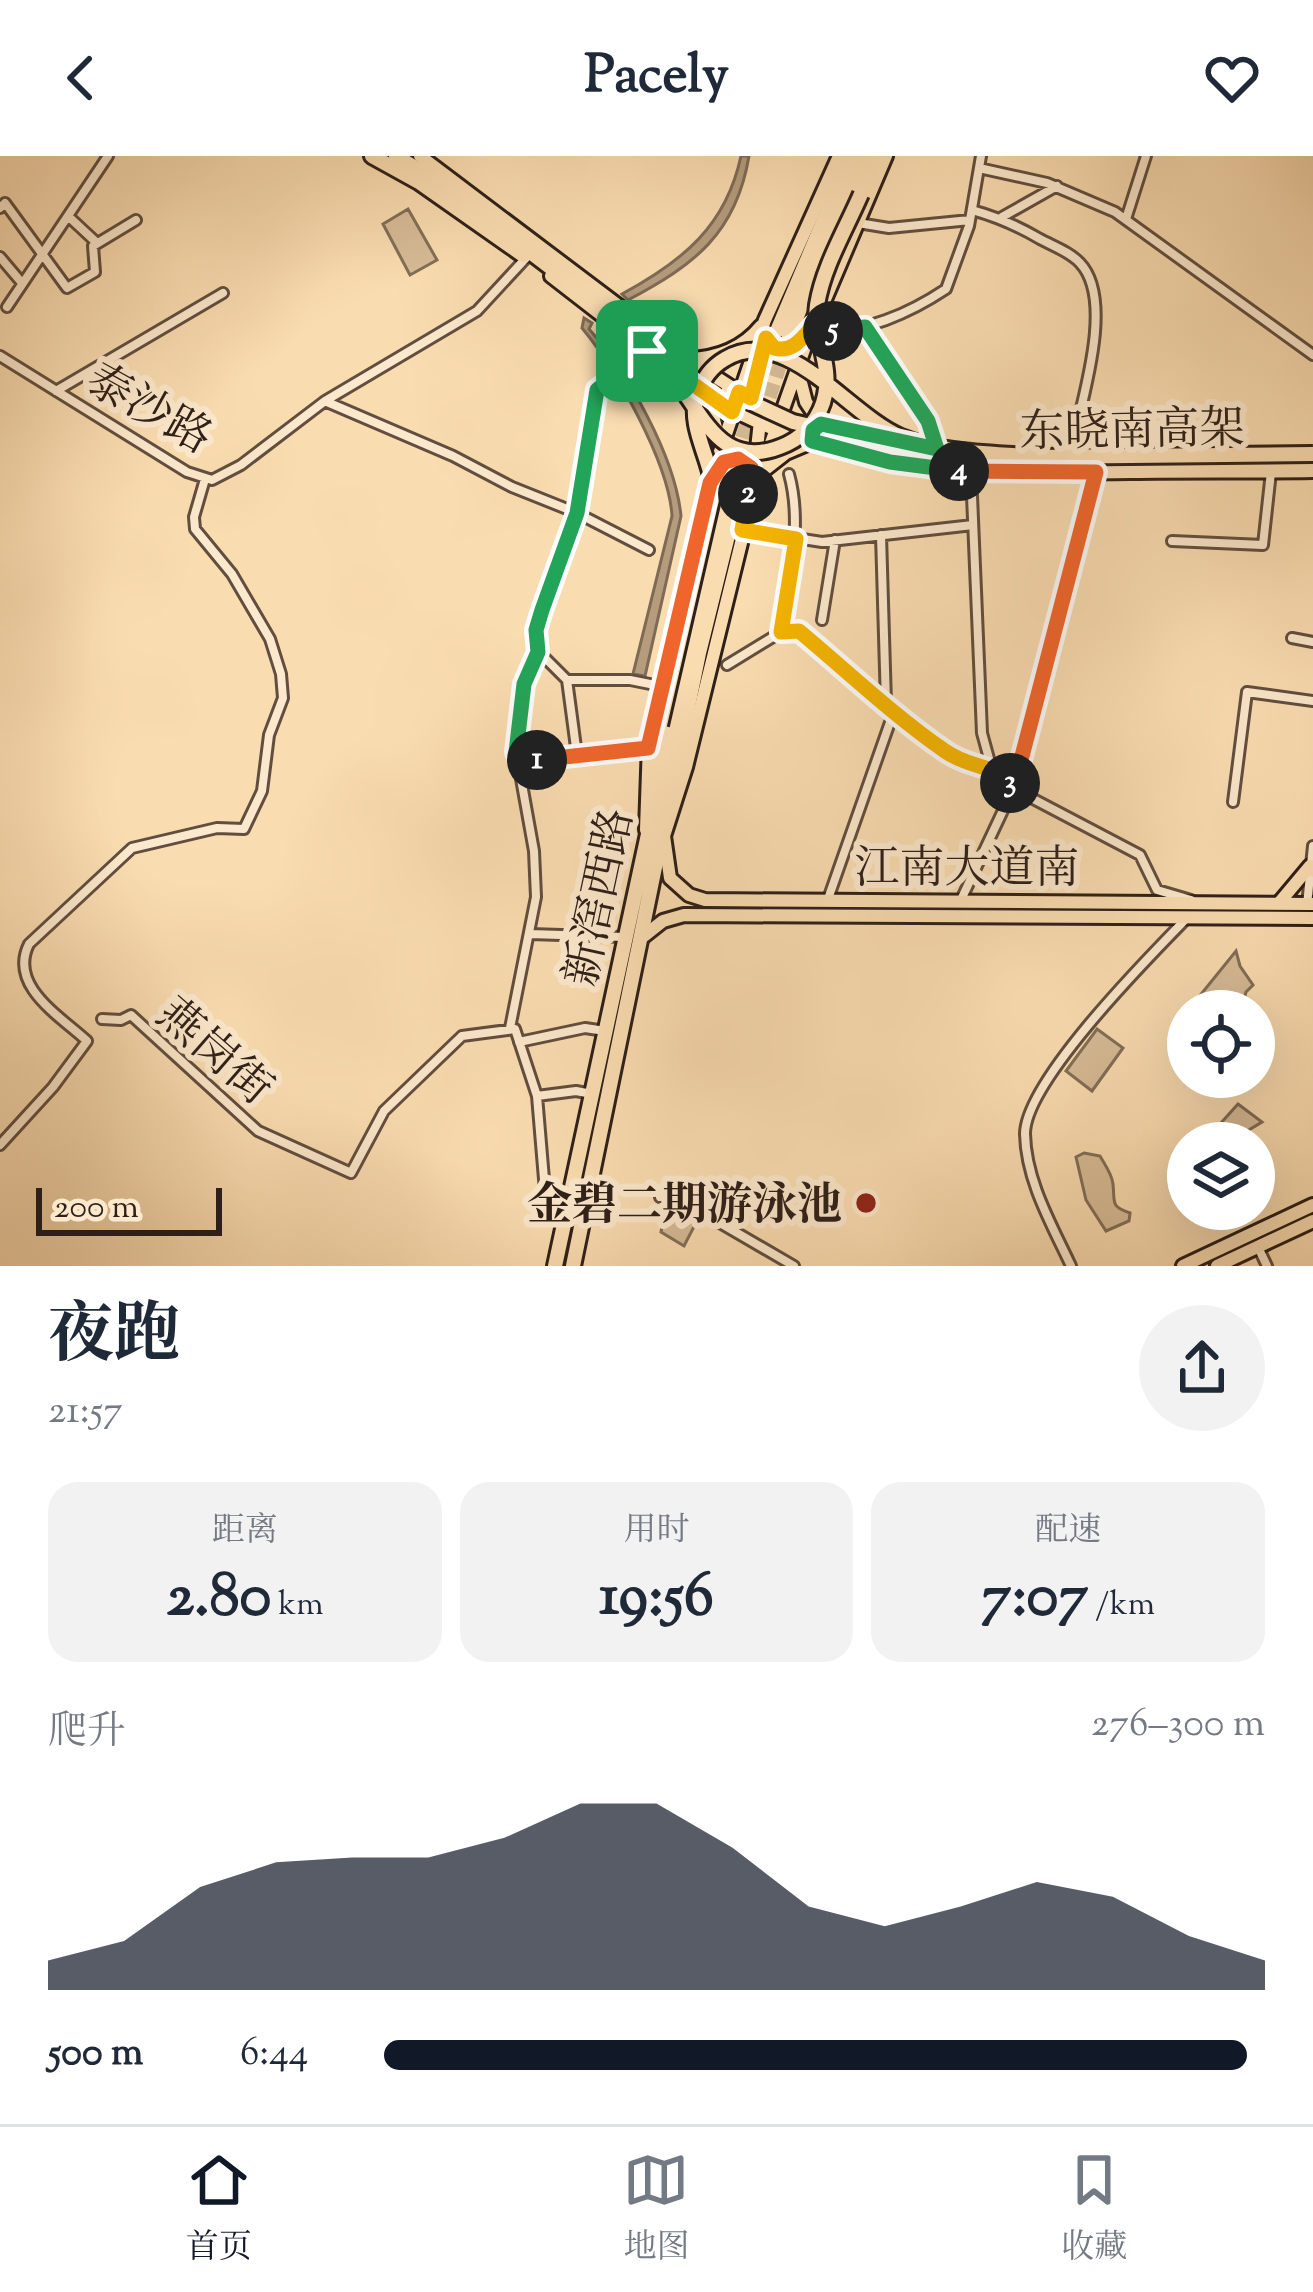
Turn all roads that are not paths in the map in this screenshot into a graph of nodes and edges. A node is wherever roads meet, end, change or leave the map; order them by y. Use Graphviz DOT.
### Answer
graph roads {
  1 [pos="108,156"];
  2 [pos="372,156"];
  3 [pos="386,156"];
  4 [pos="396,156"];
  5 [pos="416,156"];
  6 [pos="839,156"];
  7 [pos="851,156"];
  8 [pos="866,156"];
  9 [pos="882,156"];
  10 [pos="981,156"];
  11 [pos="1146,156"];
  12 [pos="438,161"];
  13 [pos="980,167"];
  14 [pos="1057,186"];
  15 [pos="0,208"];
  16 [pos="971,215"];
  17 [pos="68,216"];
  18 [pos="1000,218"];
  19 [pos="1126,219"];
  20 [pos="136,220"];
  21 [pos="857,223"];
  22 [pos="97,243"];
  23 [pos="43,254"];
  24 [pos="0,257"];
  25 [pos="527,257"];
  26 [pos="23,284"];
  27 [pos="224,293"];
  28 [pos="7,307"];
  29 [pos="813,326"];
  30 [pos="865,327"];
  31 [pos="774,332"];
  32 [pos="646,347"];
  33 [pos="0,356"];
  34 [pos="1313,356"];
  35 [pos="689,359"];
  36 [pos="798,366"];
  37 [pos="56,392"];
  38 [pos="745,395"];
  39 [pos="709,398"];
  40 [pos="325,401"];
  41 [pos="782,411"];
  42 [pos="732,412"];
  43 [pos="821,424"];
  44 [pos="760,426"];
  45 [pos="775,431"];
  46 [pos="813,442"];
  47 [pos="720,448"];
  48 [pos="937,449"];
  49 [pos="1071,451"];
  50 [pos="1038,458"];
  51 [pos="1313,459"];
  52 [pos="971,472"];
  53 [pos="1096,472"];
  54 [pos="1271,472"];
  55 [pos="789,474"];
  56 [pos="746,476"];
  57 [pos="205,479"];
  58 [pos="710,483"];
  59 [pos="577,513"];
  60 [pos="973,525"];
  61 [pos="742,530"];
  62 [pos="881,535"];
  63 [pos="796,539"];
  64 [pos="835,540"];
  65 [pos="1172,541"];
  66 [pos="649,550"];
  67 [pos="822,620"];
  68 [pos="781,632"];
  69 [pos="1292,638"];
  70 [pos="1313,642"];
  71 [pos="538,652"];
  72 [pos="727,665"];
  73 [pos="567,680"];
  74 [pos="660,686"];
  75 [pos="1313,701"];
  76 [pos="890,707"];
  77 [pos="648,748"];
  78 [pos="578,755"];
  79 [pos="521,763"];
  80 [pos="991,766"];
  81 [pos="1014,787"];
  82 [pos="1233,802"];
  83 [pos="646,836"];
  84 [pos="664,836"];
  85 [pos="1313,846"];
  86 [pos="1312,869"];
  87 [pos="828,901"];
  88 [pos="960,902"];
  89 [pos="1198,903"];
  90 [pos="1278,904"];
  91 [pos="1310,911"];
  92 [pos="1188,917"];
  93 [pos="530,934"];
  94 [pos="644,936"];
  95 [pos="625,938"];
  96 [pos="102,1019"];
  97 [pos="512,1029"];
  98 [pos="605,1031"];
  99 [pos="519,1042"];
  100 [pos="592,1094"];
  101 [pos="537,1096"];
  102 [pos="0,1145"];
  103 [pos="660,1197"];
  104 [pos="569,1202"];
  105 [pos="1313,1205"];
  106 [pos="1313,1221"];
  107 [pos="1258,1247"];
  108 [pos="553,1266"];
  109 [pos="572,1266"];
  110 [pos="794,1266"];
  111 [pos="1071,1266"];
  112 [pos="1183,1266"];
  113 [pos="1217,1266"];
  114 [pos="1267,1266"];
  1 -- 17 [label="street"];
  2 -- 25 [label="highway"];
  3 -- 25 [label="main road"];
  4 -- 32 [label="highway, 东晓南高架"];
  5 -- 12 [label="main road"];
  5 -- 50 [label="highway, 东晓南高架, bridge"];
  6 -- 31 [label="main road"];
  7 -- 31 [label="highway"];
  8 -- 31 [label="highway"];
  9 -- 21 [label="main road"];
  9 -- 32 [label="highway, bridge"];
  10 -- 13 [label="street"];
  11 -- 19 [label="street"];
  12 -- 35 [label="main road"];
  13 -- 14 [label="street"];
  13 -- 16 [label="street"];
  14 -- 18 [label="street"];
  14 -- 19 [label="street"];
  15 -- 23 [label="street"];
  16 -- 18 [label="street"];
  16 -- 21 [label="street"];
  16 -- 30 [label="street"];
  17 -- 22 [label="street"];
  17 -- 23 [label="street"];
  18 -- 49 [label="street"];
  19 -- 34 [label="street"];
  20 -- 22 [label="street"];
  21 -- 29 [label="main road"];
  22 -- 23 [label="street"];
  23 -- 26 [label="street"];
  24 -- 26 [label="street"];
  25 -- 32 [label="main road"];
  25 -- 40 [label="street, 泰沙路"];
  26 -- 28 [label="street"];
  27 -- 37 [label="street"];
  29 -- 30 [label="street"];
  29 -- 31 [label="main road"];
  29 -- 36 [label="main road"];
  30 -- 48 [label="street"];
  31 -- 35 [label="main road"];
  31 -- 38 [label="main road"];
  32 -- 39 [label="main road"];
  32 -- 51 [label="highway, 东晓南高架, bridge"];
  32 -- 59 [label="street"];
  33 -- 37 [label="street, 泰沙路"];
  35 -- 38 [label="main road"];
  36 -- 41 [label="main road"];
  36 -- 43 [label="main road"];
  37 -- 57 [label="street, 泰沙路"];
  38 -- 41 [label="main road"];
  38 -- 42 [label="main road"];
  38 -- 44 [label="main road"];
  38 -- 45 [label="main road"];
  39 -- 42 [label="main road"];
  39 -- 47 [label="main road"];
  40 -- 57 [label="street, 泰沙路"];
  40 -- 59 [label="street"];
  41 -- 43 [label="main road"];
  41 -- 45 [label="main road"];
  42 -- 44 [label="main road"];
  42 -- 47 [label="main road"];
  43 -- 46 [label="main road"];
  43 -- 48 [label="main road"];
  44 -- 45 [label="main road"];
  44 -- 56 [label="main road"];
  45 -- 46 [label="main road"];
  45 -- 56 [label="main road"];
  46 -- 52 [label="main road"];
  46 -- 56 [label="main road"];
  47 -- 58 [label="main road"];
  48 -- 49 [label="main road"];
  49 -- 51 [label="main road"];
  50 -- 51 [label="highway, 东晓南高架, bridge"];
  50 -- 83 [label="highway, bridge"];
  51 -- 54 [label="main road"];
  52 -- 53 [label="main road"];
  52 -- 60 [label="street"];
  53 -- 54 [label="main road"];
  53 -- 81 [label="street"];
  54 -- 65 [label="street"];
  55 -- 63 [label="street"];
  56 -- 58 [label="main road"];
  56 -- 61 [label="main road"];
  56 -- 83 [label="highway, 新滘西路"];
  56 -- 84 [label="highway, 新滘西路"];
  57 -- 102 [label="street"];
  58 -- 74 [label="main road"];
  59 -- 66 [label="street"];
  59 -- 71 [label="street"];
  60 -- 62 [label="street"];
  60 -- 80 [label="street"];
  61 -- 63 [label="street"];
  61 -- 84 [label="main road"];
  62 -- 64 [label="street"];
  62 -- 76 [label="street"];
  63 -- 64 [label="street"];
  63 -- 68 [label="street"];
  64 -- 67 [label="street"];
  68 -- 72 [label="street"];
  68 -- 76 [label="street"];
  69 -- 70 [label="street"];
  71 -- 73 [label="street"];
  71 -- 79 [label="street"];
  73 -- 74 [label="street"];
  73 -- 78 [label="street"];
  74 -- 77 [label="main road"];
  75 -- 82 [label="street"];
  76 -- 80 [label="street"];
  76 -- 87 [label="street"];
  77 -- 78 [label="street"];
  77 -- 83 [label="main road"];
  78 -- 79 [label="street"];
  79 -- 93 [label="street"];
  80 -- 81 [label="street"];
  81 -- 88 [label="street"];
  81 -- 89 [label="street"];
  83 -- 95 [label="highway, 新滘西路"];
  84 -- 87 [label="main road, 江南大道南"];
  84 -- 94 [label="highway, 新滘西路"];
  85 -- 86 [label="street"];
  86 -- 90 [label="main road"];
  86 -- 91 [label="street"];
  87 -- 88 [label="main road, 江南大道南"];
  88 -- 89 [label="main road, 江南大道南"];
  89 -- 90 [label="main road, 江南大道南"];
  90 -- 91 [label="main road, 江南大道南"];
  91 -- 92 [label="main road, 江南大道南"];
  92 -- 94 [label="main road, 江南大道南"];
  92 -- 111 [label="street"];
  93 -- 95 [label="street"];
  93 -- 97 [label="street"];
  94 -- 109 [label="highway, 新滘西路"];
  95 -- 98 [label="highway, 新滘西路"];
  96 -- 97 [label="street, 燕岗街"];
  97 -- 99 [label="street"];
  98 -- 99 [label="street"];
  98 -- 100 [label="highway, 新滘西路"];
  99 -- 101 [label="street"];
  100 -- 101 [label="street"];
  100 -- 104 [label="highway, 新滘西路"];
  101 -- 104 [label="street"];
  103 -- 110 [label="street"];
  104 -- 108 [label="highway, 新滘西路"];
  105 -- 112 [label="main road"];
  106 -- 107 [label="main road"];
  107 -- 113 [label="main road"];
  107 -- 114 [label="street"];
}
